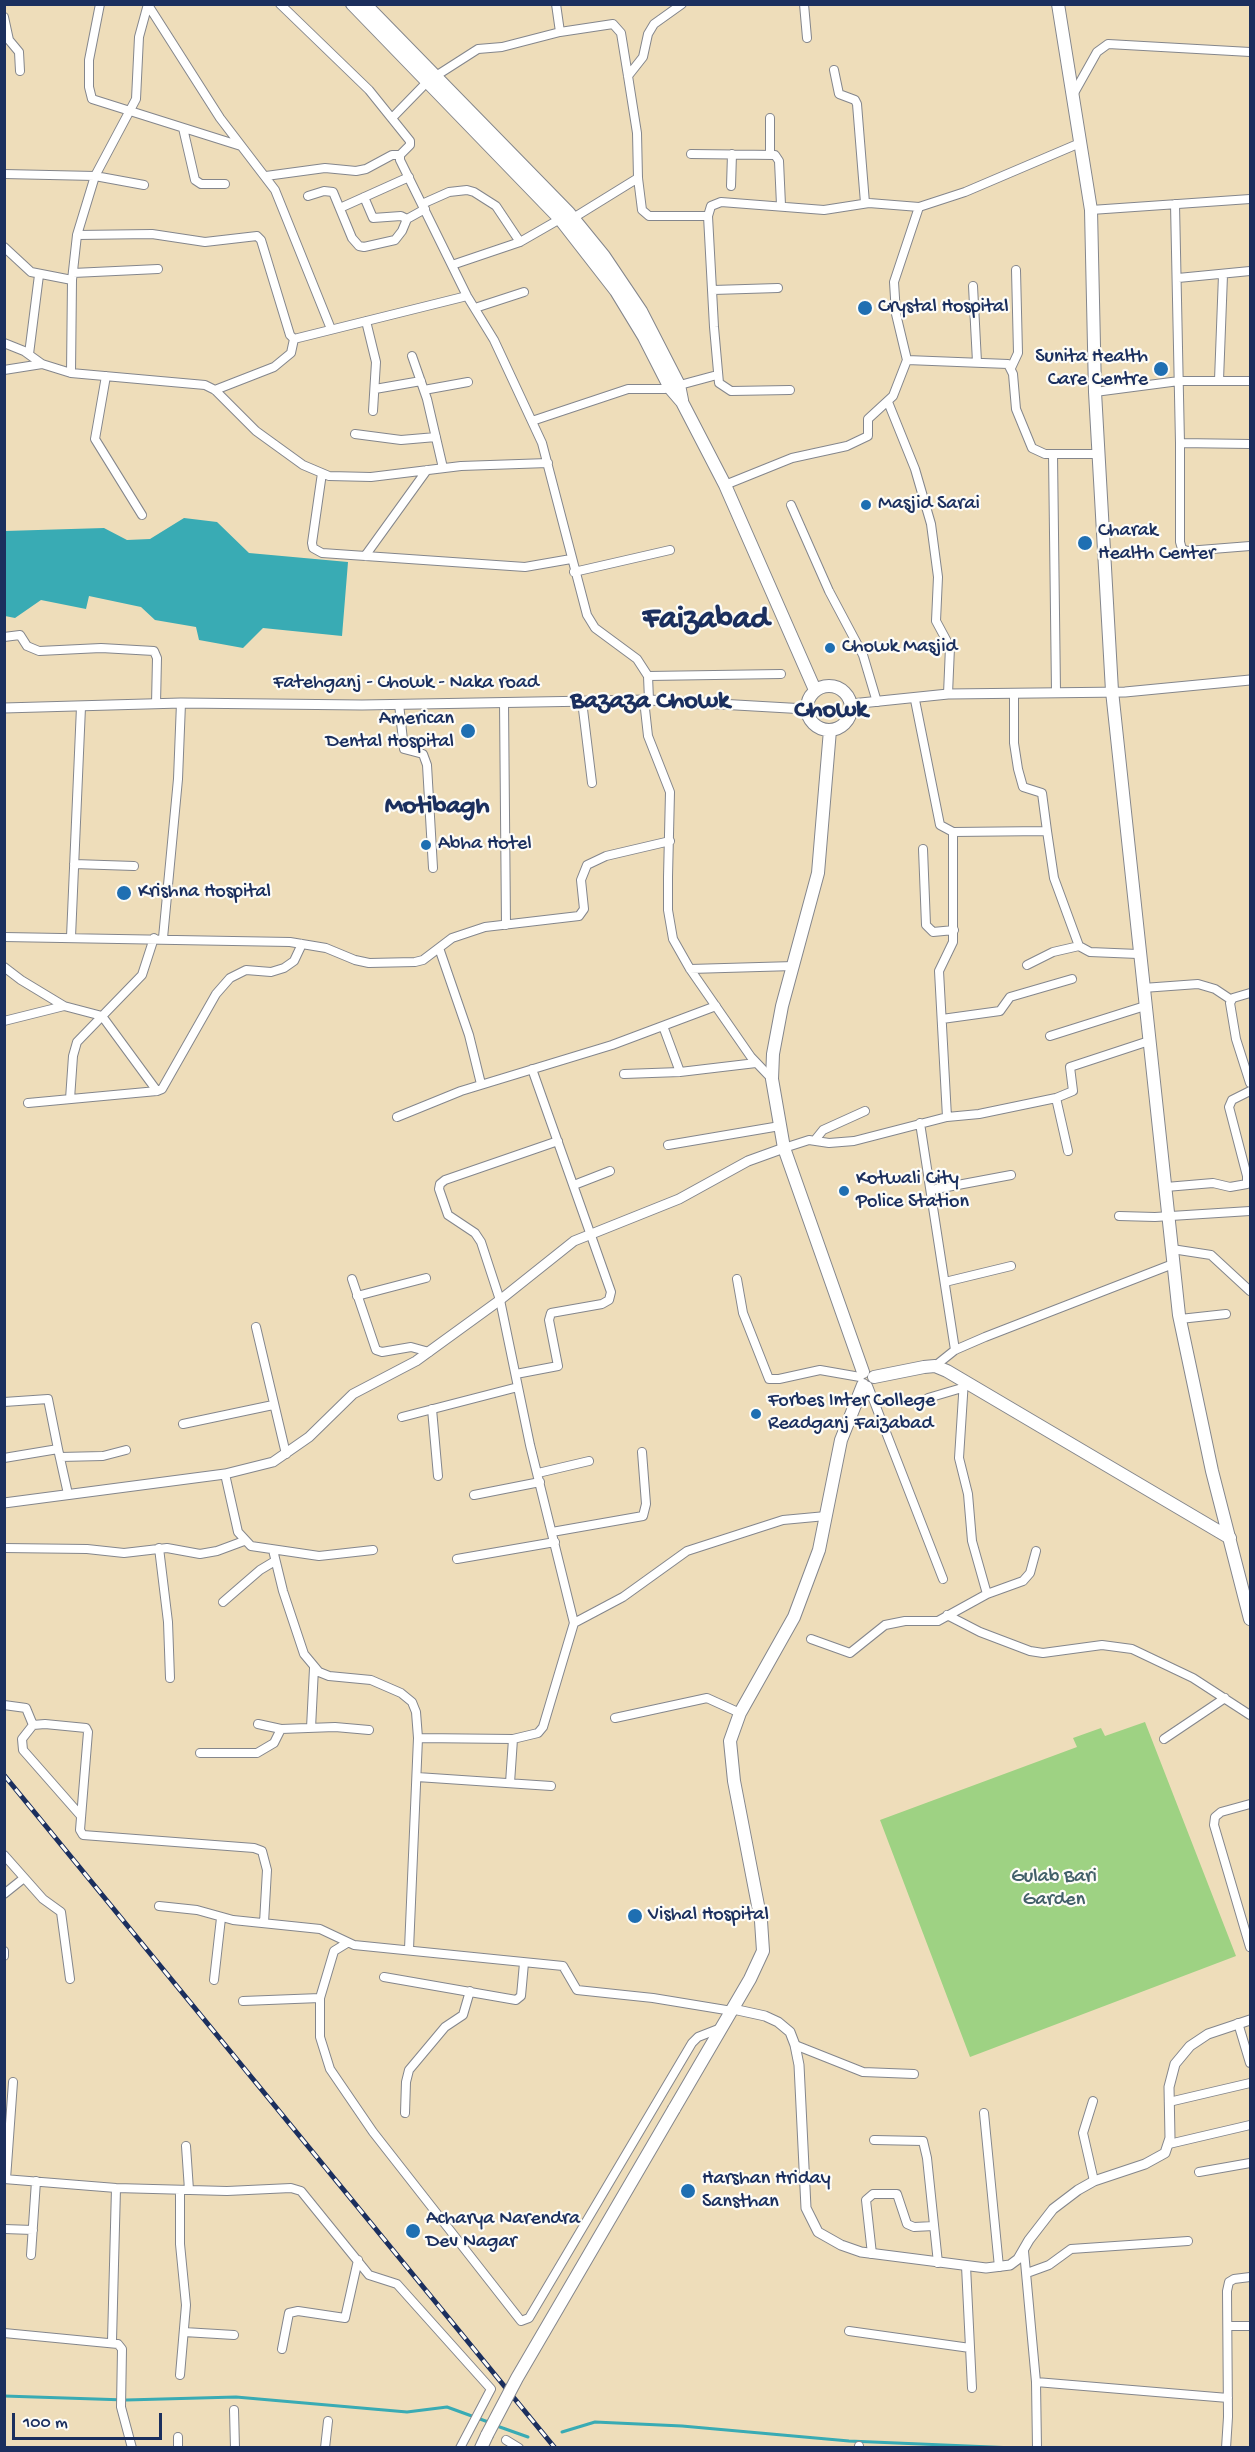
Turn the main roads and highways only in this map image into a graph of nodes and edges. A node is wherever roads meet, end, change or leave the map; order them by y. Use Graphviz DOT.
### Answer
graph roads {
  1 [pos="352,4"];
  2 [pos="365,4"];
  3 [pos="1058,4"];
  4 [pos="433,79"];
  5 [pos="815,690"];
  6 [pos="830,730"];
  7 [pos="866,1379"];
  8 [pos="1230,1538"];
  9 [pos="1247,1591"];
  10 [pos="1251,1619"];
  11 [pos="481,2448"];
  1 -- 4 [label="main road"];
  2 -- 4 [label="main road"];
  3 -- 8 [label="main road"];
  4 -- 5 [label="main road"];
  5 -- 6 [label="main road"];
  5 -- 6 [label="main road"];
  6 -- 7 [label="main road"];
  7 -- 8 [label="main road"];
  7 -- 11 [label="main road, bridge"];
  8 -- 9 [label="main road"];
  9 -- 10 [label="main road"];
}
